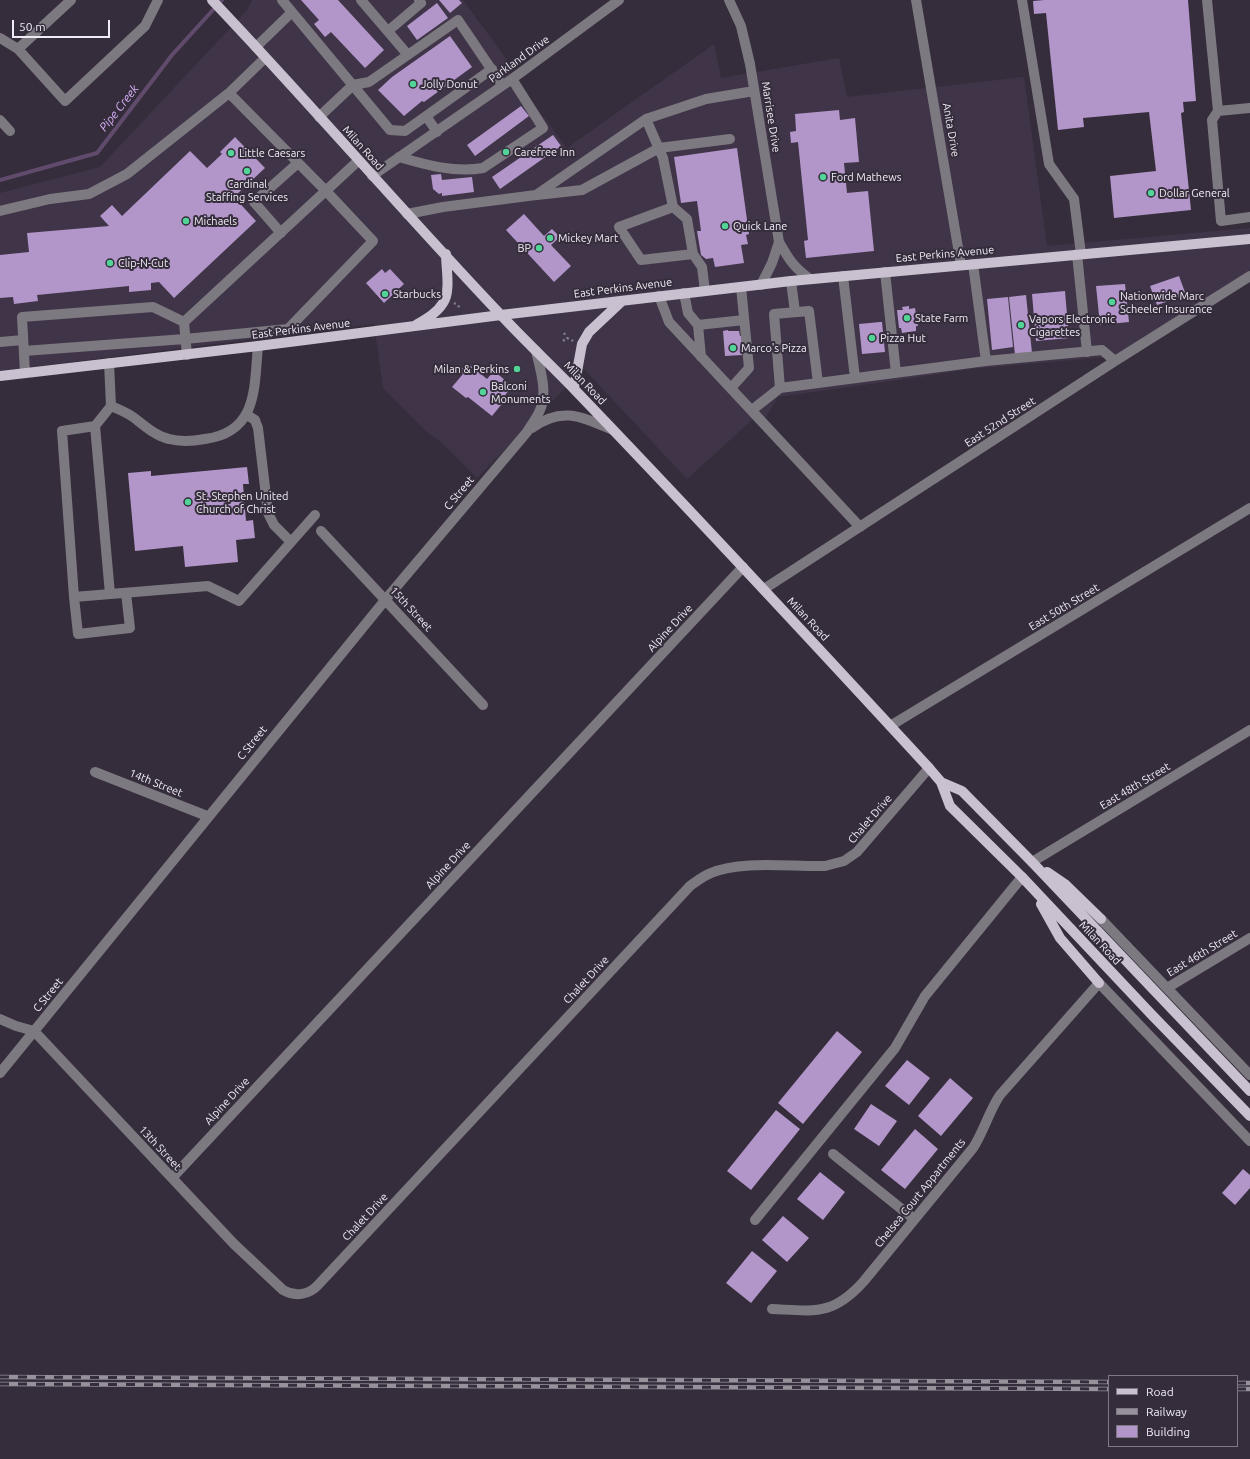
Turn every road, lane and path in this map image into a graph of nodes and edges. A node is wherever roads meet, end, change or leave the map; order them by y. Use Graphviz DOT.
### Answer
graph roads {
  1 [pos="71,0"];
  2 [pos="158,0"];
  3 [pos="212,0"];
  4 [pos="282,0"];
  5 [pos="361,0"];
  6 [pos="419,0"];
  7 [pos="619,0"];
  8 [pos="729,0"];
  9 [pos="916,0"];
  10 [pos="1022,0"];
  11 [pos="1207,0"];
  12 [pos="292,12"];
  13 [pos="388,31"];
  14 [pos="0,38"];
  15 [pos="256,47"];
  16 [pos="18,49"];
  17 [pos="408,55"];
  18 [pos="265,58"];
  19 [pos="492,69"];
  20 [pos="512,79"];
  21 [pos="353,85"];
  22 [pos="502,85"];
  23 [pos="754,91"];
  24 [pos="229,93"];
  25 [pos="1250,108"];
  26 [pos="1218,111"];
  27 [pos="1250,112"];
  28 [pos="426,116"];
  29 [pos="319,117"];
  30 [pos="646,119"];
  31 [pos="0,120"];
  32 [pos="10,131"];
  33 [pos="438,132"];
  34 [pos="730,139"];
  35 [pos="658,148"];
  36 [pos="399,157"];
  37 [pos="358,161"];
  38 [pos="298,163"];
  39 [pos="372,176"];
  40 [pos="326,191"];
  41 [pos="536,195"];
  42 [pos="673,208"];
  43 [pos="0,211"];
  44 [pos="407,214"];
  45 [pos="1250,217"];
  46 [pos="281,233"];
  47 [pos="1250,238"];
  48 [pos="779,242"];
  49 [pos="446,254"];
  50 [pos="693,254"];
  51 [pos="1079,254"];
  52 [pos="974,264"];
  53 [pos="961,265"];
  54 [pos="885,272"];
  55 [pos="843,276"];
  56 [pos="1250,276"];
  57 [pos="810,279"];
  58 [pos="791,281"];
  59 [pos="761,285"];
  60 [pos="741,287"];
  61 [pos="705,291"];
  62 [pos="684,293"];
  63 [pos="659,296"];
  64 [pos="622,301"];
  65 [pos="463,302"];
  66 [pos="453,303"];
  67 [pos="458,305"];
  68 [pos="460,309"];
  69 [pos="795,312"];
  70 [pos="501,315"];
  71 [pos="744,320"];
  72 [pos="184,322"];
  73 [pos="698,325"];
  74 [pos="413,327"];
  75 [pos="564,333"];
  76 [pos="567,338"];
  77 [pos="185,339"];
  78 [pos="24,340"];
  79 [pos="563,341"];
  80 [pos="574,341"];
  81 [pos="0,342"];
  82 [pos="258,346"];
  83 [pos="24,351"];
  84 [pos="536,351"];
  85 [pos="1086,352"];
  86 [pos="187,355"];
  87 [pos="702,357"];
  88 [pos="986,361"];
  89 [pos="1115,361"];
  90 [pos="109,363"];
  91 [pos="25,373"];
  92 [pos="896,373"];
  93 [pos="0,376"];
  94 [pos="855,378"];
  95 [pos="818,383"];
  96 [pos="574,388"];
  97 [pos="731,388"];
  98 [pos="780,388"];
  99 [pos="111,406"];
  100 [pos="752,410"];
  101 [pos="247,414"];
  102 [pos="95,426"];
  103 [pos="613,430"];
  104 [pos="527,432"];
  105 [pos="1250,508"];
  106 [pos="315,515"];
  107 [pos="860,527"];
  108 [pos="321,531"];
  109 [pos="291,542"];
  110 [pos="743,567"];
  111 [pos="764,589"];
  112 [pos="126,593"];
  113 [pos="110,594"];
  114 [pos="74,597"];
  115 [pos="386,599"];
  116 [pos="483,705"];
  117 [pos="890,726"];
  118 [pos="1250,730"];
  119 [pos="929,768"];
  120 [pos="95,772"];
  121 [pos="941,782"];
  122 [pos="208,816"];
  123 [pos="1032,862"];
  124 [pos="1022,877"];
  125 [pos="1034,890"];
  126 [pos="1101,919"];
  127 [pos="1250,938"];
  128 [pos="1099,983"];
  129 [pos="1167,988"];
  130 [pos="0,1019"];
  131 [pos="34,1031"];
  132 [pos="0,1072"];
  133 [pos="1250,1075"];
  134 [pos="1250,1091"];
  135 [pos="1250,1116"];
  136 [pos="1250,1141"];
  137 [pos="833,1154"];
  138 [pos="172,1178"];
  139 [pos="914,1219"];
  140 [pos="755,1220"];
  141 [pos="302,1294"];
  142 [pos="772,1308"];
  1 -- 16 [label="street"];
  2 -- 16 [label="street"];
  3 -- 15 [label="main road, Milan Road"];
  4 -- 12 [label="street"];
  5 -- 13 [label="street"];
  6 -- 13 [label="street"];
  7 -- 20 [label="street, Parkland Drive"];
  8 -- 23 [label="street, Marrisee Drive"];
  9 -- 53 [label="street, Anita Drive"];
  10 -- 51 [label="street"];
  11 -- 26 [label="street"];
  12 -- 15 [label="street"];
  12 -- 21 [label="street"];
  13 -- 17 [label="street"];
  14 -- 16 [label="street"];
  15 -- 18 [label="main road, Milan Road"];
  17 -- 19 [label="street"];
  17 -- 21 [label="street"];
  18 -- 24 [label="street"];
  18 -- 29 [label="main road, Milan Road"];
  19 -- 22 [label="street"];
  19 -- 28 [label="street"];
  20 -- 22 [label="street, Parkland Drive"];
  20 -- 36 [label="street"];
  21 -- 28 [label="street"];
  21 -- 29 [label="street"];
  22 -- 33 [label="street, Parkland Drive"];
  23 -- 30 [label="street"];
  23 -- 48 [label="street, Marrisee Drive"];
  24 -- 38 [label="street"];
  24 -- 43 [label="street"];
  25 -- 26 [label="street"];
  25 -- 27 [label="street"];
  26 -- 45 [label="street"];
  28 -- 33 [label="street"];
  29 -- 37 [label="main road, Milan Road"];
  30 -- 35 [label="street"];
  30 -- 41 [label="street"];
  31 -- 32 [label="street"];
  33 -- 36 [label="street, Parkland Drive"];
  34 -- 35 [label="street"];
  35 -- 41 [label="street"];
  35 -- 42 [label="street"];
  36 -- 39 [label="street, Parkland Drive"];
  37 -- 39 [label="main road, Milan Road"];
  37 -- 40 [label="street"];
  38 -- 40 [label="street"];
  38 -- 46 [label="street"];
  39 -- 44 [label="main road, Milan Road"];
  40 -- 46 [label="street"];
  40 -- 77 [label="street"];
  41 -- 44 [label="street"];
  42 -- 50 [label="street"];
  42 -- 50 [label="street"];
  44 -- 49 [label="main road, Milan Road"];
  46 -- 72 [label="street"];
  47 -- 51 [label="main road, East Perkins Avenue"];
  48 -- 57 [label="street, Marrisee Drive"];
  48 -- 59 [label="street, Marrisee Drive"];
  49 -- 70 [label="main road, Milan Road"];
  49 -- 74 [label="main road"];
  50 -- 61 [label="street"];
  51 -- 52 [label="main road, East Perkins Avenue"];
  51 -- 85 [label="street"];
  52 -- 53 [label="main road, East Perkins Avenue"];
  52 -- 88 [label="street"];
  53 -- 54 [label="main road, East Perkins Avenue"];
  54 -- 55 [label="main road, East Perkins Avenue"];
  54 -- 92 [label="street"];
  55 -- 57 [label="main road, East Perkins Avenue"];
  55 -- 94 [label="street"];
  56 -- 89 [label="street, East 52nd Street"];
  57 -- 58 [label="main road, East Perkins Avenue"];
  58 -- 59 [label="main road, East Perkins Avenue"];
  58 -- 69 [label="street"];
  59 -- 60 [label="main road, East Perkins Avenue"];
  60 -- 61 [label="main road, East Perkins Avenue"];
  60 -- 71 [label="street"];
  61 -- 62 [label="main road, East Perkins Avenue"];
  62 -- 63 [label="main road, East Perkins Avenue"];
  62 -- 73 [label="street"];
  63 -- 64 [label="main road, East Perkins Avenue"];
  63 -- 87 [label="street"];
  64 -- 70 [label="main road, East Perkins Avenue"];
  64 -- 96 [label="main road"];
  65 -- 67 [label="path"];
  66 -- 67 [label="path"];
  67 -- 68 [label="path"];
  69 -- 95 [label="street"];
  69 -- 98 [label="street"];
  70 -- 74 [label="main road, East Perkins Avenue"];
  70 -- 84 [label="main road, Milan Road"];
  71 -- 73 [label="street"];
  71 -- 97 [label="street"];
  72 -- 77 [label="street"];
  72 -- 78 [label="street"];
  73 -- 87 [label="street"];
  74 -- 82 [label="main road, East Perkins Avenue"];
  75 -- 76 [label="path"];
  76 -- 79 [label="path"];
  76 -- 80 [label="path"];
  77 -- 83 [label="street"];
  77 -- 86 [label="street"];
  78 -- 81 [label="street"];
  78 -- 83 [label="street"];
  82 -- 86 [label="main road, East Perkins Avenue"];
  82 -- 101 [label="street"];
  83 -- 91 [label="street"];
  84 -- 96 [label="main road, Milan Road"];
  84 -- 104 [label="street, C Street"];
  85 -- 88 [label="street"];
  85 -- 89 [label="street"];
  86 -- 90 [label="main road, East Perkins Avenue"];
  87 -- 97 [label="street"];
  88 -- 92 [label="street"];
  89 -- 107 [label="street, East 52nd Street"];
  90 -- 91 [label="main road, East Perkins Avenue"];
  90 -- 99 [label="street"];
  91 -- 93 [label="main road, East Perkins Avenue"];
  92 -- 94 [label="street"];
  94 -- 95 [label="street"];
  95 -- 98 [label="street"];
  96 -- 103 [label="main road, Milan Road"];
  97 -- 100 [label="street"];
  98 -- 100 [label="street"];
  99 -- 101 [label="street"];
  99 -- 102 [label="street"];
  100 -- 107 [label="street"];
  101 -- 109 [label="street"];
  102 -- 113 [label="street"];
  102 -- 114 [label="street"];
  103 -- 104 [label="street, C Street"];
  103 -- 110 [label="main road, Milan Road"];
  104 -- 115 [label="street, C Street"];
  105 -- 117 [label="street, East 50th Street"];
  106 -- 109 [label="street"];
  107 -- 111 [label="street, East 52nd Street"];
  108 -- 115 [label="street, 15th Street"];
  109 -- 112 [label="street"];
  110 -- 111 [label="main road, Milan Road"];
  110 -- 138 [label="street, Alpine Drive"];
  111 -- 117 [label="main road, Milan Road"];
  112 -- 113 [label="street"];
  112 -- 114 [label="street"];
  113 -- 114 [label="street"];
  115 -- 116 [label="street, 15th Street"];
  115 -- 122 [label="street, C Street"];
  117 -- 119 [label="main road, Milan Road"];
  118 -- 123 [label="street, East 48th Street"];
  119 -- 121 [label="main road, Milan Road"];
  119 -- 141 [label="street, Chalet Drive"];
  120 -- 122 [label="street, 14th Street"];
  121 -- 123 [label="main road, Milan Road"];
  121 -- 124 [label="main road, Milan Road"];
  122 -- 131 [label="street, C Street"];
  123 -- 126 [label="main road"];
  123 -- 134 [label="main road, Milan Road"];
  124 -- 125 [label="main road, Milan Road"];
  124 -- 140 [label="street"];
  125 -- 128 [label="main road"];
  125 -- 135 [label="main road, Milan Road"];
  126 -- 129 [label="street, Milan Road"];
  127 -- 129 [label="street, East 46th Street"];
  128 -- 136 [label="street"];
  128 -- 139 [label="street, Chelsea Court Appartments"];
  129 -- 133 [label="street, Milan Road"];
  130 -- 131 [label="street"];
  131 -- 132 [label="street, C Street"];
  131 -- 138 [label="street, 13th Street"];
  137 -- 139 [label="street"];
  138 -- 141 [label="street, 13th Street"];
  139 -- 142 [label="street, Chelsea Court Appartments"];
}
